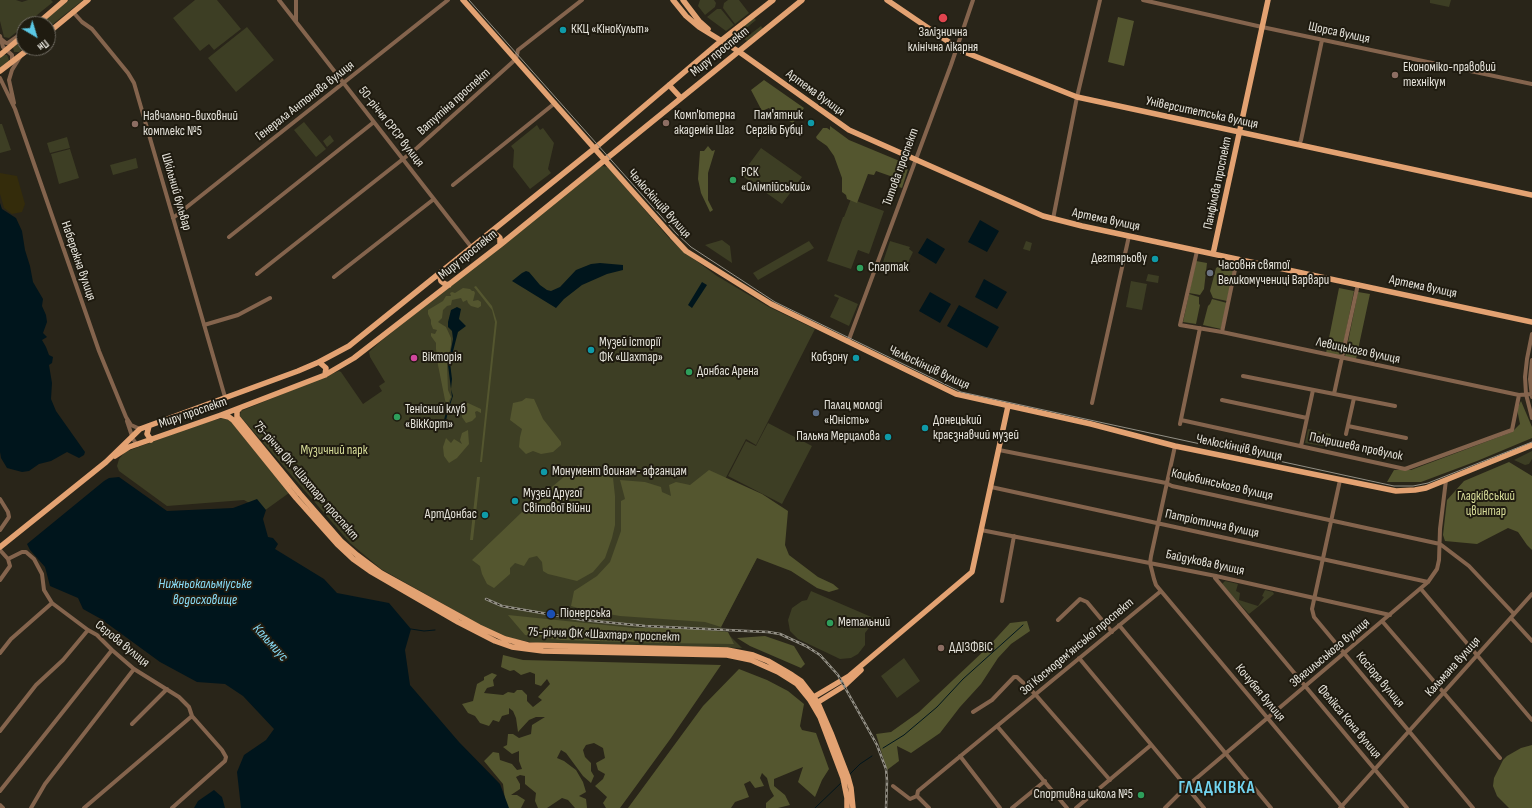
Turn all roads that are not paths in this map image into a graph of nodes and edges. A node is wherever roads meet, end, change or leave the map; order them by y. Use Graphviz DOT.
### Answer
graph roads {
  1 [pos="65,0"];
  2 [pos="88,0"];
  3 [pos="279,0"];
  4 [pos="296,0"];
  5 [pos="448,0"];
  6 [pos="463,0"];
  7 [pos="582,0"];
  8 [pos="673,0"];
  9 [pos="773,0"];
  10 [pos="802,0"];
  11 [pos="887,0"];
  12 [pos="973,0"];
  13 [pos="1100,0"];
  14 [pos="1142,0"];
  15 [pos="1268,0"];
  16 [pos="684,1"];
  17 [pos="679,7"];
  18 [pos="73,12"];
  19 [pos="46,16"];
  20 [pos="296,21"];
  21 [pos="56,26"];
  22 [pos="1262,27"];
  23 [pos="716,36"];
  24 [pos="0,38"];
  25 [pos="16,38"];
  26 [pos="16,40"];
  27 [pos="722,40"];
  28 [pos="1322,40"];
  29 [pos="956,48"];
  30 [pos="5,50"];
  31 [pos="738,51"];
  32 [pos="0,55"];
  33 [pos="20,56"];
  34 [pos="20,56"];
  35 [pos="516,59"];
  36 [pos="12,63"];
  37 [pos="0,71"];
  38 [pos="0,78"];
  39 [pos="1,82"];
  40 [pos="344,83"];
  41 [pos="1532,84"];
  42 [pos="669,85"];
  43 [pos="1078,97"];
  44 [pos="681,98"];
  45 [pos="555,103"];
  46 [pos="15,109"];
  47 [pos="374,122"];
  48 [pos="1240,133"];
  49 [pos="1299,145"];
  50 [pos="595,148"];
  51 [pos="604,159"];
  52 [pos="915,159"];
  53 [pos="404,160"];
  54 [pos="454,185"];
  55 [pos="1532,195"];
  56 [pos="434,199"];
  57 [pos="173,218"];
  58 [pos="1053,219"];
  59 [pos="490,233"];
  60 [pos="1129,236"];
  61 [pos="228,237"];
  62 [pos="500,244"];
  63 [pos="472,248"];
  64 [pos="1197,251"];
  65 [pos="1213,254"];
  66 [pos="1238,260"];
  67 [pos="441,272"];
  68 [pos="258,274"];
  69 [pos="334,277"];
  70 [pos="1358,284"];
  71 [pos="449,285"];
  72 [pos="270,298"];
  73 [pos="1532,322"];
  74 [pos="204,325"];
  75 [pos="1200,328"];
  76 [pos="1222,332"];
  77 [pos="1532,334"];
  78 [pos="848,342"];
  79 [pos="1342,358"];
  80 [pos="1532,360"];
  81 [pos="319,362"];
  82 [pos="325,375"];
  83 [pos="1244,376"];
  84 [pos="1313,390"];
  85 [pos="1334,394"];
  86 [pos="1526,394"];
  87 [pos="1519,395"];
  88 [pos="1532,396"];
  89 [pos="225,397"];
  90 [pos="1354,398"];
  91 [pos="1222,400"];
  92 [pos="1092,403"];
  93 [pos="1008,406"];
  94 [pos="1395,406"];
  95 [pos="240,408"];
  96 [pos="221,415"];
  97 [pos="126,417"];
  98 [pos="1307,418"];
  99 [pos="1532,418"];
  100 [pos="149,426"];
  101 [pos="1348,426"];
  102 [pos="129,427"];
  103 [pos="140,429"];
  104 [pos="1346,434"];
  105 [pos="132,436"];
  106 [pos="1406,438"];
  107 [pos="152,440"];
  108 [pos="124,443"];
  109 [pos="137,445"];
  110 [pos="1532,445"];
  111 [pos="1175,446"];
  112 [pos="1301,446"];
  113 [pos="999,450"];
  114 [pos="266,457"];
  115 [pos="107,462"];
  116 [pos="1340,480"];
  117 [pos="1446,480"];
  118 [pos="1166,483"];
  119 [pos="991,486"];
  120 [pos="0,499"];
  121 [pos="1331,520"];
  122 [pos="1157,522"];
  123 [pos="0,530"];
  124 [pos="982,530"];
  125 [pos="1014,536"];
  126 [pos="1440,544"];
  127 [pos="0,548"];
  128 [pos="8,559"];
  129 [pos="1324,559"];
  130 [pos="1150,563"];
  131 [pos="1216,576"];
  132 [pos="0,580"];
  133 [pos="1428,582"];
  134 [pos="1421,589"];
  135 [pos="1160,591"];
  136 [pos="1532,594"];
  137 [pos="1315,597"];
  138 [pos="1002,600"];
  139 [pos="52,603"];
  140 [pos="1390,615"];
  141 [pos="1512,616"];
  142 [pos="1058,620"];
  143 [pos="1382,621"];
  144 [pos="1119,625"];
  145 [pos="88,630"];
  146 [pos="1112,632"];
  147 [pos="1532,641"];
  148 [pos="112,650"];
  149 [pos="0,653"];
  150 [pos="1344,653"];
  151 [pos="876,654"];
  152 [pos="1477,656"];
  153 [pos="1079,658"];
  154 [pos="134,669"];
  155 [pos="1305,686"];
  156 [pos="167,689"];
  157 [pos="1443,693"];
  158 [pos="1035,694"];
  159 [pos="812,698"];
  160 [pos="816,704"];
  161 [pos="973,712"];
  162 [pos="192,716"];
  163 [pos="1268,718"];
  164 [pos="1532,720"];
  165 [pos="132,724"];
  166 [pos="997,726"];
  167 [pos="0,731"];
  168 [pos="1409,731"];
  169 [pos="1151,745"];
  170 [pos="1226,752"];
  171 [pos="960,756"];
  172 [pos="1500,758"];
  173 [pos="1375,770"];
  174 [pos="1110,780"];
  175 [pos="1045,781"];
  176 [pos="892,786"];
  177 [pos="1186,786"];
  178 [pos="0,791"];
  179 [pos="917,796"];
  180 [pos="0,805"];
  181 [pos="3,808"];
  182 [pos="31,808"];
  183 [pos="84,808"];
  184 [pos="172,808"];
  185 [pos="847,808"];
  186 [pos="853,808"];
  187 [pos="929,808"];
  188 [pos="1000,808"];
  189 [pos="1012,808"];
  190 [pos="1067,808"];
  191 [pos="1076,808"];
  192 [pos="1165,808"];
  193 [pos="1204,808"];
  194 [pos="1271,808"];
  195 [pos="1342,808"];
  196 [pos="1407,808"];
  197 [pos="1473,808"];
  1 -- 19 [label="main road"];
  2 -- 18 [label="main road"];
  3 -- 20 [label="street, 50-річчя СРСР вулиця"];
  4 -- 20 [label="street"];
  5 -- 40 [label="street, Генерала Антонова вулиця"];
  6 -- 35 [label="main road, Челюскінців вулиця"];
  7 -- 35 [label="street, Ватутіна проспект"];
  8 -- 17 [label="main road, Артема вулиця"];
  9 -- 27 [label="main road, Миру проспект"];
  10 -- 31 [label="main road, Миру проспект"];
  11 -- 29 [label="main road, Університетська вулиця"];
  12 -- 29 [label="street, Титова проспект"];
  13 -- 43 [label="street"];
  14 -- 22 [label="street, Щорса вулиця"];
  15 -- 22 [label="main road, Панфілова проспект"];
  16 -- 17 [label="main road"];
  16 -- 23 [label="main road, Артема вулиця"];
  17 -- 23 [label="main road, Артема вулиця"];
  18 -- 21 [label="main road"];
  18 -- 57 [label="street, Шкільний бульвар"];
  20 -- 40 [label="street, 50-річчя СРСР вулиця"];
  22 -- 28 [label="street, Щорса вулиця"];
  22 -- 48 [label="main road, Панфілова проспект"];
  23 -- 27 [label="main road, Артема вулиця"];
  24 -- 25 [label="street"];
  24 -- 30 [label="street"];
  26 -- 30 [label="main road"];
  27 -- 31 [label="main road, Артема вулиця"];
  27 -- 42 [label="main road, Миру проспект"];
  28 -- 41 [label="street, Щорса вулиця"];
  28 -- 49 [label="street"];
  29 -- 43 [label="main road, Університетська вулиця"];
  29 -- 52 [label="street, Титова проспект"];
  30 -- 32 [label="main road"];
  30 -- 36 [label="street"];
  31 -- 44 [label="main road, Миру проспект"];
  31 -- 52 [label="main road, Артема вулиця"];
  33 -- 36 [label="main road"];
  34 -- 46 [label="street, Набережна вулиця"];
  35 -- 45 [label="main road, Челюскінців вулиця"];
  35 -- 53 [label="street, Ватутіна проспект"];
  36 -- 37 [label="main road"];
  38 -- 39 [label="street, Набережна вулиця"];
  39 -- 46 [label="street, Набережна вулиця"];
  40 -- 47 [label="street, 50-річчя СРСР вулиця"];
  40 -- 57 [label="street, Генерала Антонова вулиця"];
  42 -- 44 [label="main road"];
  42 -- 50 [label="main road, Миру проспект"];
  43 -- 48 [label="main road, Університетська вулиця"];
  43 -- 58 [label="street"];
  44 -- 51 [label="main road, Миру проспект"];
  45 -- 50 [label="main road, Челюскінців вулиця"];
  45 -- 54 [label="street"];
  46 -- 97 [label="street, Набережна вулиця"];
  47 -- 53 [label="street, 50-річчя СРСР вулиця"];
  47 -- 61 [label="street"];
  48 -- 49 [label="main road, Університетська вулиця"];
  48 -- 65 [label="main road, Панфілова проспект"];
  49 -- 55 [label="main road, Університетська вулиця"];
  50 -- 51 [label="main road, Челюскінців вулиця"];
  50 -- 59 [label="main road, Миру проспект"];
  51 -- 62 [label="main road, Миру проспект"];
  51 -- 78 [label="main road, Челюскінців вулиця"];
  52 -- 58 [label="main road, Артема вулиця"];
  52 -- 78 [label="street, Титова проспект"];
  53 -- 56 [label="street, 50-річчя СРСР вулиця"];
  53 -- 68 [label="street, Ватутіна проспект"];
  56 -- 63 [label="street, 50-річчя СРСР вулиця"];
  56 -- 69 [label="street"];
  57 -- 74 [label="street, Шкільний бульвар"];
  58 -- 60 [label="main road, Артема вулиця"];
  59 -- 62 [label="main road"];
  59 -- 63 [label="main road, Миру проспект"];
  60 -- 64 [label="main road, Артема вулиця"];
  60 -- 92 [label="street"];
  62 -- 71 [label="main road, Миру проспект"];
  63 -- 67 [label="main road, Миру проспект"];
  64 -- 65 [label="main road, Артема вулиця"];
  64 -- 75 [label="street, Левицького вулиця"];
  65 -- 66 [label="main road, Артема вулиця"];
  66 -- 70 [label="main road, Артема вулиця"];
  66 -- 76 [label="street"];
  67 -- 71 [label="main road"];
  67 -- 81 [label="main road, Миру проспект"];
  70 -- 73 [label="main road, Артема вулиця"];
  70 -- 79 [label="street"];
  71 -- 82 [label="main road, Миру проспект"];
  72 -- 74 [label="street"];
  74 -- 89 [label="street, Шкільний бульвар"];
  75 -- 76 [label="street, Левицького вулиця"];
  75 -- 112 [label="street, Покришева провулок"];
  76 -- 79 [label="street, Левицького вулиця"];
  77 -- 86 [label="street"];
  78 -- 93 [label="main road, Челюскінців вулиця"];
  79 -- 85 [label="street"];
  79 -- 87 [label="street, Левицького вулиця"];
  80 -- 88 [label="street"];
  81 -- 82 [label="main road"];
  81 -- 89 [label="main road, Миру проспект"];
  82 -- 95 [label="main road, Миру проспект"];
  83 -- 84 [label="street"];
  84 -- 85 [label="street"];
  84 -- 98 [label="street"];
  85 -- 90 [label="street"];
  86 -- 87 [label="street, Левицького вулиця"];
  86 -- 88 [label="street, Левицького вулиця"];
  86 -- 99 [label="street"];
  87 -- 112 [label="street, Покришева провулок"];
  89 -- 100 [label="main road, Миру проспект"];
  90 -- 94 [label="street"];
  90 -- 101 [label="street"];
  91 -- 98 [label="street"];
  93 -- 111 [label="main road, Челюскінців вулиця"];
  93 -- 113 [label="main road"];
  95 -- 96 [label="main road, Миру проспект"];
  95 -- 114 [label="main road, 75-річчя ФК «Шахтар» проспект"];
  96 -- 107 [label="main road, Миру проспект"];
  96 -- 114 [label="main road, 75-річчя ФК «Шахтар» проспект"];
  97 -- 102 [label="street, Набережна вулиця"];
  97 -- 103 [label="street"];
  98 -- 112 [label="street"];
  100 -- 103 [label="main road, Миру проспект"];
  100 -- 107 [label="main road"];
  101 -- 104 [label="street"];
  101 -- 106 [label="street"];
  102 -- 105 [label="street, Набережна вулиця"];
  102 -- 108 [label="street"];
  103 -- 105 [label="main road, Миру проспект"];
  105 -- 108 [label="main road, Миру проспект"];
  105 -- 109 [label="street, Набережна вулиця"];
  107 -- 109 [label="main road, Миру проспект"];
  108 -- 115 [label="main road, Миру проспект"];
  109 -- 115 [label="main road, Миру проспект"];
  110 -- 117 [label="main road, Челюскінців вулиця"];
  111 -- 116 [label="main road, Челюскінців вулиця"];
  111 -- 118 [label="street"];
  113 -- 118 [label="street, Коцюбинського вулиця"];
  113 -- 119 [label="main road"];
  114 -- 159 [label="main road, 75-річчя ФК «Шахтар» проспект"];
  115 -- 127 [label="main road, Миру проспект"];
  116 -- 117 [label="main road, Челюскінців вулиця"];
  116 -- 121 [label="street, Косіора вулиця"];
  117 -- 126 [label="street, Звягильського вулиця"];
  118 -- 121 [label="street, Коцюбинського вулиця"];
  118 -- 122 [label="street"];
  119 -- 122 [label="street, Патріотична вулиця"];
  119 -- 124 [label="main road"];
  120 -- 123 [label="street"];
  121 -- 126 [label="street, Коцюбинського вулиця"];
  121 -- 129 [label="street, Косіора вулиця"];
  122 -- 129 [label="street, Патріотична вулиця"];
  122 -- 130 [label="street"];
  124 -- 125 [label="street, Байдукова вулиця"];
  124 -- 151 [label="main road"];
  125 -- 130 [label="street, Байдукова вулиця"];
  125 -- 138 [label="street"];
  126 -- 133 [label="street, Звягильського вулиця"];
  126 -- 141 [label="street"];
  127 -- 128 [label="street"];
  128 -- 132 [label="street"];
  128 -- 139 [label="street, Сєрова вулиця"];
  129 -- 133 [label="street, Патріотична вулиця"];
  129 -- 137 [label="street, Косіора вулиця"];
  130 -- 131 [label="street, Байдукова вулиця"];
  130 -- 135 [label="street"];
  131 -- 137 [label="street, Байдукова вулиця"];
  131 -- 155 [label="street, Фелікса Кона вулиця"];
  133 -- 134 [label="street, Звягильського вулиця"];
  134 -- 140 [label="street, Звягильського вулиця"];
  134 -- 152 [label="street"];
  135 -- 144 [label="street, Зої Космодем’янської проспект"];
  135 -- 163 [label="street, Кочубея вулиця"];
  136 -- 141 [label="street, Кальмана вулиця"];
  137 -- 140 [label="street, Байдукова вулиця"];
  137 -- 150 [label="street, Косіора вулиця"];
  139 -- 145 [label="street, Сєрова вулиця"];
  139 -- 149 [label="street"];
  140 -- 143 [label="street, Звягильського вулиця"];
  141 -- 147 [label="street"];
  141 -- 152 [label="street, Кальмана вулиця"];
  142 -- 146 [label="street"];
  143 -- 150 [label="street, Звягильського вулиця"];
  143 -- 157 [label="street"];
  144 -- 146 [label="street, Зої Космодем’янської проспект"];
  144 -- 170 [label="street"];
  145 -- 148 [label="street, Сєрова вулиця"];
  145 -- 167 [label="street"];
  146 -- 153 [label="street, Зої Космодем’янської проспект"];
  148 -- 154 [label="street, Сєрова вулиця"];
  148 -- 178 [label="street"];
  150 -- 155 [label="street, Звягильського вулиця"];
  150 -- 168 [label="street, Косіора вулиця"];
  151 -- 159 [label="main road"];
  151 -- 160 [label="main road"];
  152 -- 157 [label="street, Кальмана вулиця"];
  152 -- 164 [label="street"];
  153 -- 158 [label="street, Зої Космодем’янської проспект"];
  153 -- 169 [label="street"];
  154 -- 156 [label="street, Сєрова вулиця"];
  154 -- 182 [label="street"];
  155 -- 163 [label="street, Звягильського вулиця"];
  155 -- 173 [label="street, Фелікса Кона вулиця"];
  156 -- 162 [label="street, Сєрова вулиця"];
  156 -- 165 [label="street"];
  157 -- 168 [label="street, Кальмана вулиця"];
  157 -- 172 [label="street"];
  158 -- 161 [label="street"];
  158 -- 166 [label="street, Зої Космодем’янської проспект"];
  158 -- 174 [label="street"];
  159 -- 160 [label="main road, 75-річчя ФК «Шахтар» проспект"];
  160 -- 185 [label="main road, 75-річчя ФК «Шахтар» проспект"];
  160 -- 186 [label="main road, 75-річчя ФК «Шахтар» проспект"];
  162 -- 183 [label="street"];
  162 -- 184 [label="street, Сєрова вулиця"];
  163 -- 170 [label="street, Звягильського вулиця"];
  163 -- 195 [label="street, Кочубея вулиця"];
  166 -- 171 [label="street, Зої Космодем’янської проспект"];
  166 -- 175 [label="street"];
  168 -- 173 [label="street, Кальмана вулиця"];
  168 -- 197 [label="street, Косіора вулиця"];
  169 -- 174 [label="street"];
  169 -- 177 [label="street"];
  170 -- 177 [label="street, Звягильського вулиця"];
  170 -- 194 [label="street"];
  171 -- 179 [label="street, Зої Космодем’янської проспект"];
  171 -- 188 [label="street"];
  173 -- 195 [label="street, Кальмана вулиця"];
  173 -- 196 [label="street, Фелікса Кона вулиця"];
  174 -- 191 [label="street"];
  175 -- 189 [label="street"];
  175 -- 190 [label="street"];
  176 -- 179 [label="street"];
  177 -- 192 [label="street, Звягильського вулиця"];
  177 -- 193 [label="street"];
  179 -- 187 [label="street"];
  180 -- 181 [label="street"];
}
